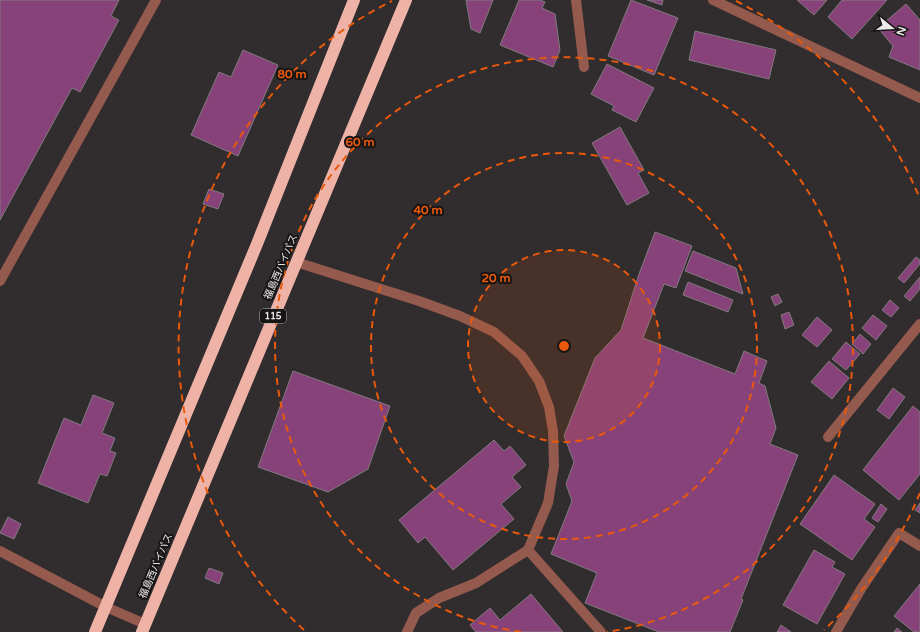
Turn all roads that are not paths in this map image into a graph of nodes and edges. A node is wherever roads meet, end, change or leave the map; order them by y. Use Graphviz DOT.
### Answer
graph roads {
  1 [pos="156,0"];
  2 [pos="354,0"];
  3 [pos="406,0"];
  4 [pos="576,0"];
  5 [pos="713,0"];
  6 [pos="584,67"];
  7 [pos="920,98"];
  8 [pos="296,262"];
  9 [pos="0,281"];
  10 [pos="920,324"];
  11 [pos="828,437"];
  12 [pos="920,546"];
  13 [pos="528,550"];
  14 [pos="0,551"];
  15 [pos="106,607"];
  16 [pos="143,628"];
  17 [pos="95,632"];
  18 [pos="407,632"];
  19 [pos="601,632"];
  20 [pos="836,632"];
  1 -- 9 [label="street"];
  2 -- 15 [label="highway"];
  3 -- 8 [label="highway, 福島西バイパス / 115"];
  4 -- 6 [label="street"];
  5 -- 7 [label="street"];
  8 -- 13 [label="street"];
  8 -- 16 [label="highway, 福島西バイパス / 115"];
  10 -- 11 [label="street"];
  12 -- 20 [label="street"];
  13 -- 18 [label="street"];
  13 -- 19 [label="street"];
  14 -- 15 [label="street"];
  15 -- 16 [label="street"];
  15 -- 17 [label="highway"];
}
